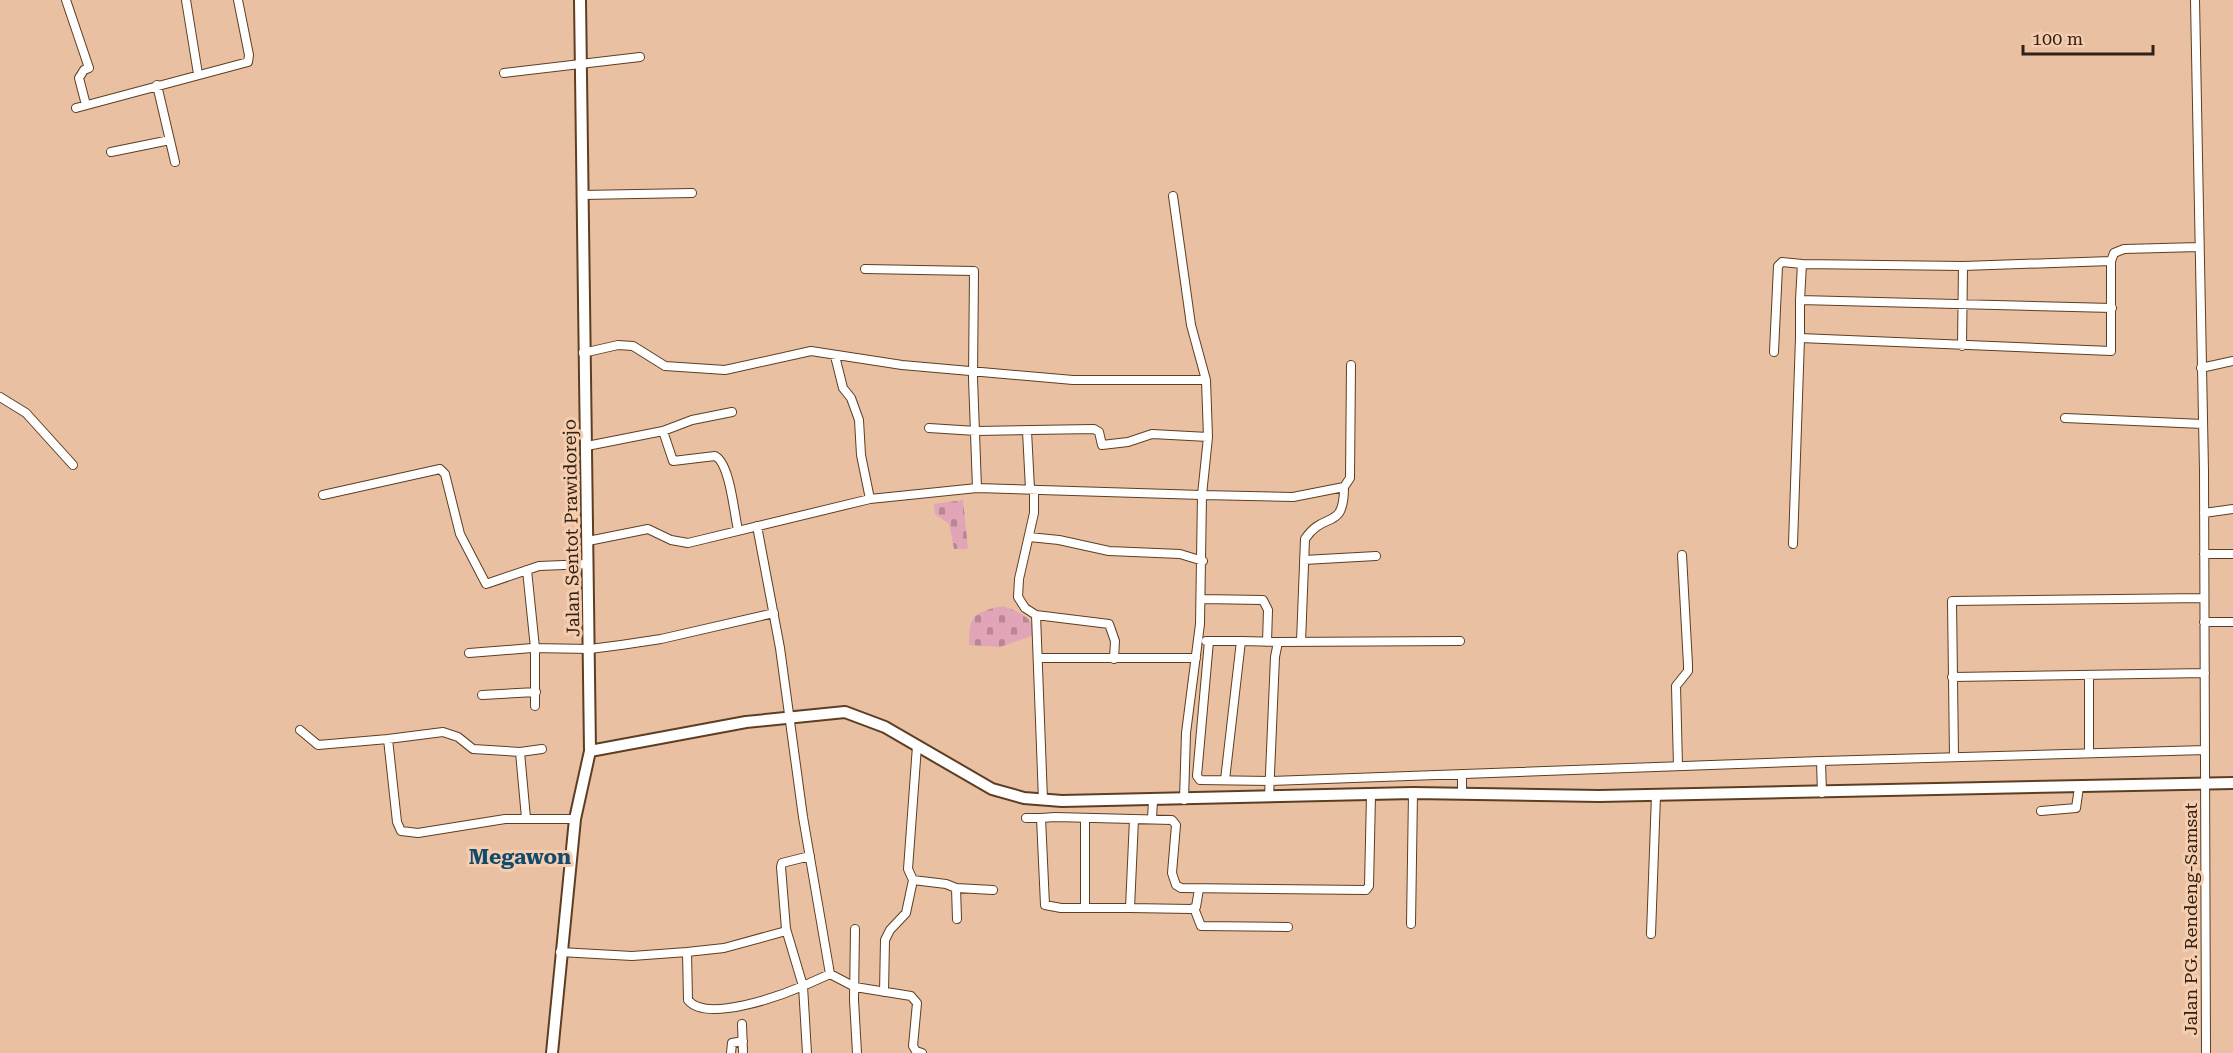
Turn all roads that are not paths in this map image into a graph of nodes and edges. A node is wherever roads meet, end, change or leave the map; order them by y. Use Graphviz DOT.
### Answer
graph roads {
  1 [pos="66,0"];
  2 [pos="186,0"];
  3 [pos="238,0"];
  4 [pos="580,0"];
  5 [pos="2195,0"];
  6 [pos="640,57"];
  7 [pos="580,64"];
  8 [pos="504,73"];
  9 [pos="198,74"];
  10 [pos="157,85"];
  11 [pos="86,105"];
  12 [pos="76,108"];
  13 [pos="170,140"];
  14 [pos="111,152"];
  15 [pos="175,162"];
  16 [pos="692,192"];
  17 [pos="582,195"];
  18 [pos="1173,196"];
  19 [pos="2199,247"];
  20 [pos="2110,261"];
  21 [pos="1802,264"];
  22 [pos="1963,266"];
  23 [pos="865,268"];
  24 [pos="1800,300"];
  25 [pos="1962,306"];
  26 [pos="2112,308"];
  27 [pos="1800,338"];
  28 [pos="1962,346"];
  29 [pos="1774,352"];
  30 [pos="583,353"];
  31 [pos="835,356"];
  32 [pos="2233,361"];
  33 [pos="1351,365"];
  34 [pos="2201,368"];
  35 [pos="974,372"];
  36 [pos="1206,380"];
  37 [pos="0,397"];
  38 [pos="732,412"];
  39 [pos="2065,418"];
  40 [pos="2203,424"];
  41 [pos="929,428"];
  42 [pos="663,430"];
  43 [pos="1027,430"];
  44 [pos="976,431"];
  45 [pos="1208,437"];
  46 [pos="587,446"];
  47 [pos="73,465"];
  48 [pos="1344,487"];
  49 [pos="978,488"];
  50 [pos="1032,490"];
  51 [pos="323,495"];
  52 [pos="1202,495"];
  53 [pos="870,499"];
  54 [pos="2233,509"];
  55 [pos="2204,513"];
  56 [pos="757,526"];
  57 [pos="738,530"];
  58 [pos="1029,537"];
  59 [pos="588,541"];
  60 [pos="1793,544"];
  61 [pos="2204,554"];
  62 [pos="1682,555"];
  63 [pos="2233,555"];
  64 [pos="1376,556"];
  65 [pos="1304,560"];
  66 [pos="1203,561"];
  67 [pos="588,564"];
  68 [pos="527,570"];
  69 [pos="2204,598"];
  70 [pos="1201,599"];
  71 [pos="774,613"];
  72 [pos="1036,615"];
  73 [pos="2204,622"];
  74 [pos="2233,622"];
  75 [pos="1209,641"];
  76 [pos="1241,641"];
  77 [pos="1199,642"];
  78 [pos="1267,642"];
  79 [pos="1278,642"];
  80 [pos="1301,642"];
  81 [pos="1460,642"];
  82 [pos="536,648"];
  83 [pos="590,649"];
  84 [pos="469,653"];
  85 [pos="1039,658"];
  86 [pos="1196,658"];
  87 [pos="1114,659"];
  88 [pos="2205,673"];
  89 [pos="2089,675"];
  90 [pos="1952,677"];
  91 [pos="536,692"];
  92 [pos="482,695"];
  93 [pos="535,706"];
  94 [pos="790,717"];
  95 [pos="300,730"];
  96 [pos="388,739"];
  97 [pos="917,746"];
  98 [pos="542,749"];
  99 [pos="590,751"];
  100 [pos="520,752"];
  101 [pos="2089,752"];
  102 [pos="2205,753"];
  103 [pos="1954,756"];
  104 [pos="1821,761"];
  105 [pos="1678,766"];
  106 [pos="1462,774"];
  107 [pos="1351,777"];
  108 [pos="1225,780"];
  109 [pos="1271,781"];
  110 [pos="2233,783"];
  111 [pos="2204,784"];
  112 [pos="2079,792"];
  113 [pos="1821,793"];
  114 [pos="1462,794"];
  115 [pos="1413,795"];
  116 [pos="1656,795"];
  117 [pos="1351,796"];
  118 [pos="1269,797"];
  119 [pos="1371,799"];
  120 [pos="1043,800"];
  121 [pos="1184,800"];
  122 [pos="1153,802"];
  123 [pos="1110,809"];
  124 [pos="2041,811"];
  125 [pos="1152,816"];
  126 [pos="526,818"];
  127 [pos="1026,818"];
  128 [pos="1041,818"];
  129 [pos="1084,818"];
  130 [pos="575,819"];
  131 [pos="1134,819"];
  132 [pos="810,856"];
  133 [pos="913,880"];
  134 [pos="956,888"];
  135 [pos="1199,889"];
  136 [pos="993,890"];
  137 [pos="1085,908"];
  138 [pos="1130,908"];
  139 [pos="1194,908"];
  140 [pos="957,919"];
  141 [pos="1411,924"];
  142 [pos="1288,927"];
  143 [pos="855,929"];
  144 [pos="786,931"];
  145 [pos="1652,934"];
  146 [pos="560,952"];
  147 [pos="687,952"];
  148 [pos="830,974"];
  149 [pos="803,986"];
  150 [pos="855,987"];
  151 [pos="884,992"];
  152 [pos="742,1024"];
  153 [pos="743,1041"];
  154 [pos="552,1053"];
  155 [pos="731,1053"];
  156 [pos="743,1053"];
  157 [pos="807,1053"];
  158 [pos="858,1053"];
  159 [pos="922,1053"];
  160 [pos="2206,1053"];
  1 -- 11 [label="street"];
  2 -- 9 [label="street"];
  3 -- 9 [label="street"];
  4 -- 7 [label="street, Jalan Sentot Prawidorejo"];
  5 -- 19 [label="street, Jalan PG. Rendeng-Samsat"];
  6 -- 7 [label="street"];
  7 -- 8 [label="street"];
  7 -- 17 [label="street, Jalan Sentot Prawidorejo"];
  9 -- 10 [label="street"];
  10 -- 11 [label="street"];
  10 -- 13 [label="street"];
  11 -- 12 [label="street"];
  13 -- 14 [label="street"];
  13 -- 15 [label="street"];
  16 -- 17 [label="street"];
  17 -- 30 [label="street, Jalan Sentot Prawidorejo"];
  18 -- 36 [label="street"];
  19 -- 20 [label="street"];
  19 -- 34 [label="street, Jalan PG. Rendeng-Samsat"];
  20 -- 22 [label="street"];
  20 -- 26 [label="street"];
  21 -- 22 [label="street"];
  21 -- 24 [label="street"];
  21 -- 29 [label="street"];
  22 -- 25 [label="street"];
  23 -- 35 [label="street"];
  24 -- 25 [label="street"];
  24 -- 27 [label="street"];
  25 -- 26 [label="street"];
  25 -- 28 [label="street"];
  26 -- 28 [label="street"];
  27 -- 28 [label="street"];
  27 -- 60 [label="street"];
  30 -- 31 [label="street"];
  30 -- 46 [label="street, Jalan Sentot Prawidorejo"];
  31 -- 35 [label="street"];
  31 -- 53 [label="street"];
  32 -- 34 [label="street"];
  33 -- 48 [label="street"];
  34 -- 40 [label="street, Jalan PG. Rendeng-Samsat"];
  35 -- 36 [label="street"];
  35 -- 44 [label="street"];
  36 -- 45 [label="street"];
  37 -- 47 [label="street"];
  38 -- 42 [label="street"];
  39 -- 40 [label="street"];
  40 -- 55 [label="street, Jalan PG. Rendeng-Samsat"];
  41 -- 44 [label="street"];
  42 -- 46 [label="street"];
  42 -- 57 [label="street"];
  43 -- 44 [label="street"];
  43 -- 45 [label="street"];
  43 -- 50 [label="street"];
  44 -- 49 [label="street"];
  45 -- 52 [label="street"];
  46 -- 59 [label="street, Jalan Sentot Prawidorejo"];
  48 -- 52 [label="street"];
  48 -- 65 [label="street"];
  49 -- 50 [label="street"];
  49 -- 53 [label="street"];
  50 -- 52 [label="street"];
  50 -- 58 [label="street"];
  51 -- 68 [label="street"];
  52 -- 66 [label="street"];
  53 -- 56 [label="street"];
  54 -- 55 [label="street"];
  55 -- 61 [label="street, Jalan PG. Rendeng-Samsat"];
  56 -- 57 [label="street"];
  56 -- 71 [label="street"];
  57 -- 59 [label="street"];
  58 -- 66 [label="street"];
  58 -- 72 [label="street"];
  59 -- 67 [label="street, Jalan Sentot Prawidorejo"];
  61 -- 63 [label="street"];
  61 -- 69 [label="street, Jalan PG. Rendeng-Samsat"];
  62 -- 105 [label="street"];
  64 -- 65 [label="street"];
  65 -- 80 [label="street"];
  66 -- 70 [label="street"];
  67 -- 68 [label="street"];
  67 -- 83 [label="street, Jalan Sentot Prawidorejo"];
  68 -- 82 [label="street"];
  69 -- 73 [label="street, Jalan PG. Rendeng-Samsat"];
  69 -- 90 [label="street"];
  70 -- 77 [label="street"];
  70 -- 78 [label="street"];
  71 -- 83 [label="street"];
  71 -- 94 [label="street"];
  72 -- 85 [label="street"];
  72 -- 87 [label="street"];
  73 -- 74 [label="street"];
  73 -- 88 [label="street, Jalan PG. Rendeng-Samsat"];
  75 -- 76 [label="street"];
  75 -- 77 [label="street"];
  75 -- 108 [label="street"];
  76 -- 78 [label="street"];
  76 -- 108 [label="street"];
  77 -- 86 [label="street"];
  78 -- 79 [label="street"];
  79 -- 80 [label="street"];
  79 -- 109 [label="street"];
  80 -- 81 [label="street"];
  82 -- 83 [label="street"];
  82 -- 84 [label="street"];
  82 -- 91 [label="street"];
  83 -- 99 [label="street, Jalan Sentot Prawidorejo"];
  85 -- 87 [label="street"];
  85 -- 120 [label="street"];
  86 -- 87 [label="street"];
  86 -- 121 [label="street"];
  88 -- 89 [label="street"];
  88 -- 102 [label="street, Jalan PG. Rendeng-Samsat"];
  89 -- 90 [label="street"];
  89 -- 101 [label="street"];
  90 -- 103 [label="street"];
  91 -- 92 [label="street"];
  91 -- 93 [label="street"];
  94 -- 97 [label="street"];
  94 -- 99 [label="street"];
  94 -- 132 [label="street"];
  95 -- 96 [label="street"];
  96 -- 100 [label="street"];
  96 -- 126 [label="street"];
  97 -- 120 [label="street"];
  97 -- 133 [label="street"];
  98 -- 100 [label="street"];
  99 -- 130 [label="street, Jalan Sentot Prawidorejo"];
  100 -- 126 [label="street"];
  101 -- 102 [label="street"];
  101 -- 103 [label="street"];
  102 -- 111 [label="street, Jalan PG. Rendeng-Samsat"];
  103 -- 104 [label="street"];
  104 -- 105 [label="street"];
  104 -- 113 [label="street"];
  105 -- 106 [label="street"];
  106 -- 107 [label="street"];
  106 -- 114 [label="street"];
  107 -- 109 [label="street"];
  107 -- 117 [label="street"];
  108 -- 109 [label="street"];
  109 -- 118 [label="street"];
  110 -- 111 [label="street"];
  111 -- 112 [label="street"];
  111 -- 160 [label="street, Jalan PG. Rendeng-Samsat"];
  112 -- 113 [label="street"];
  112 -- 124 [label="street"];
  113 -- 116 [label="street"];
  114 -- 115 [label="street"];
  114 -- 116 [label="street"];
  115 -- 119 [label="street"];
  115 -- 141 [label="street"];
  116 -- 145 [label="street"];
  117 -- 118 [label="street"];
  117 -- 119 [label="street"];
  118 -- 121 [label="street"];
  119 -- 135 [label="street"];
  120 -- 123 [label="street"];
  121 -- 122 [label="street"];
  122 -- 123 [label="street"];
  122 -- 125 [label="street"];
  123 -- 129 [label="street"];
  123 -- 131 [label="street"];
  125 -- 131 [label="street"];
  125 -- 135 [label="street"];
  126 -- 130 [label="street"];
  127 -- 128 [label="street"];
  128 -- 129 [label="street"];
  128 -- 137 [label="street"];
  129 -- 137 [label="street"];
  130 -- 146 [label="street, Jalan Sentot Prawidorejo"];
  131 -- 138 [label="street"];
  132 -- 144 [label="street"];
  132 -- 148 [label="street"];
  133 -- 134 [label="street"];
  133 -- 151 [label="street"];
  134 -- 136 [label="street"];
  134 -- 140 [label="street"];
  135 -- 139 [label="street"];
  137 -- 138 [label="street"];
  138 -- 139 [label="street"];
  139 -- 142 [label="street"];
  143 -- 150 [label="street"];
  144 -- 147 [label="street"];
  144 -- 149 [label="street"];
  146 -- 147 [label="street"];
  146 -- 154 [label="street, Jalan Sentot Prawidorejo"];
  147 -- 149 [label="street"];
  148 -- 149 [label="street"];
  148 -- 150 [label="street"];
  149 -- 157 [label="street"];
  150 -- 151 [label="street"];
  150 -- 158 [label="street"];
  151 -- 159 [label="street"];
  152 -- 153 [label="street"];
  153 -- 155 [label="street"];
  153 -- 156 [label="street"];
}
